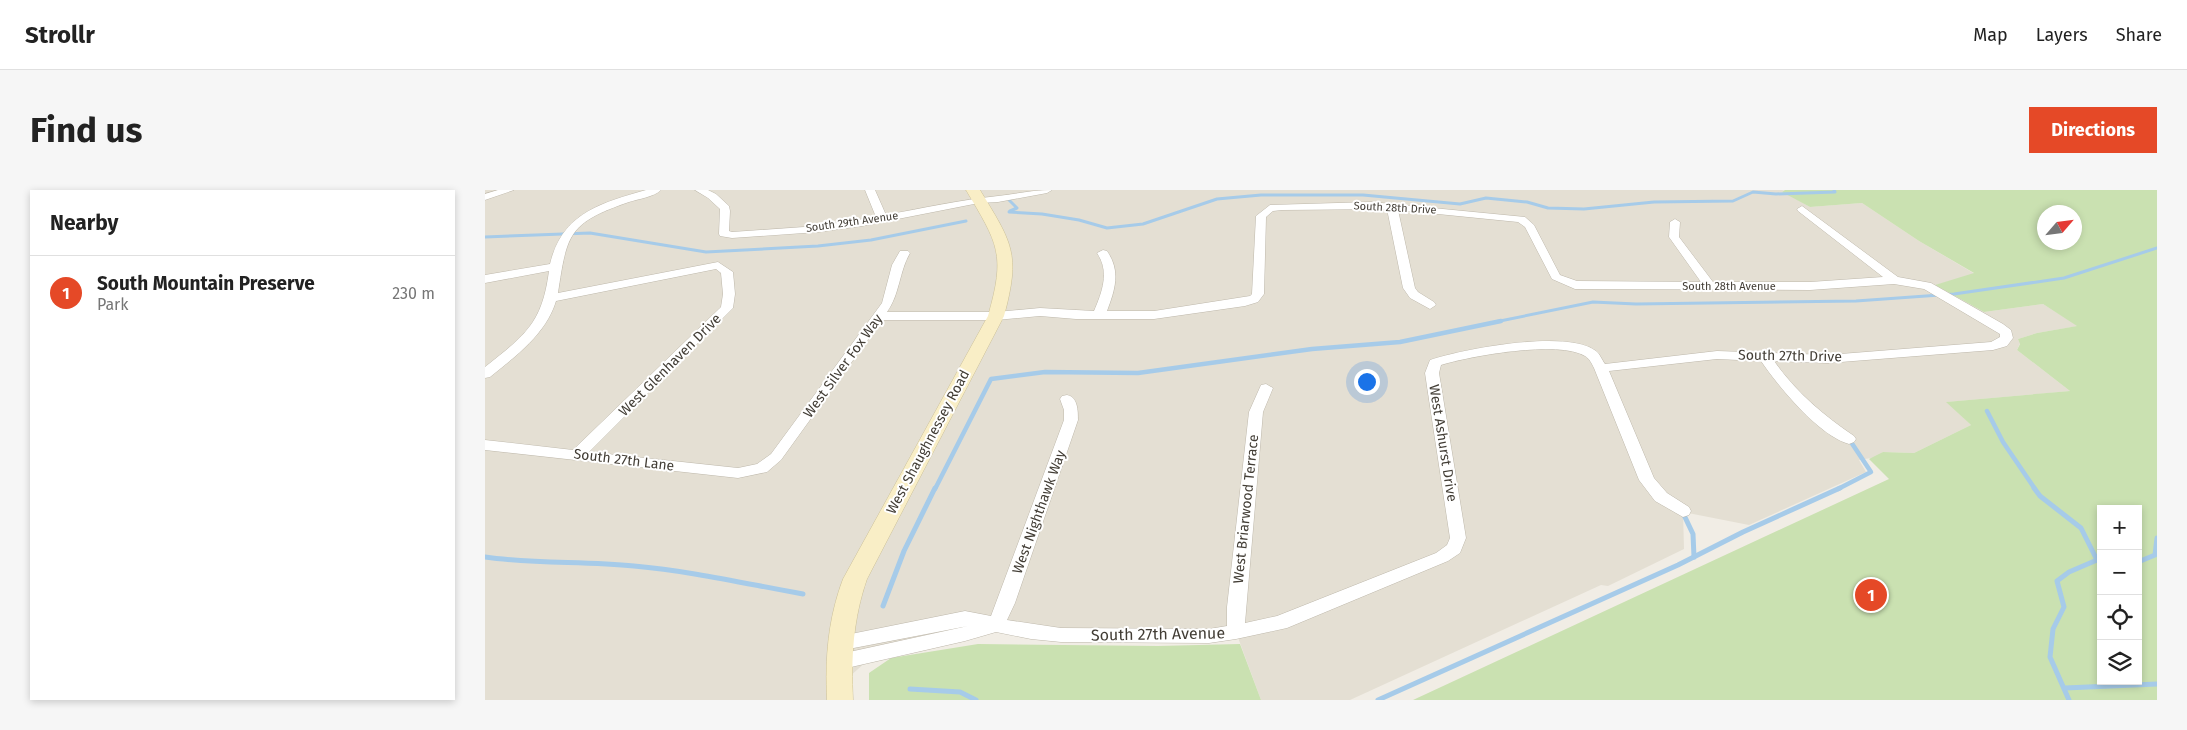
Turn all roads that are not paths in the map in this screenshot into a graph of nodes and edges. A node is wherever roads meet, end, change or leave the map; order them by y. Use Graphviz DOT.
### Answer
graph roads {
  1 [pos="509,190"];
  2 [pos="657,190"];
  3 [pos="700,190"];
  4 [pos="870,190"];
  5 [pos="1016,190"];
  6 [pos="1047,190"];
  7 [pos="1027,192"];
  8 [pos="487,195"];
  9 [pos="976,195"];
  10 [pos="1392,207"];
  11 [pos="1802,209"];
  12 [pos="882,219"];
  13 [pos="1675,222"];
  14 [pos="904,253"];
  15 [pos="1103,253"];
  16 [pos="556,266"];
  17 [pos="485,279"];
  18 [pos="1894,280"];
  19 [pos="1564,282"];
  20 [pos="1711,287"];
  21 [pos="552,298"];
  22 [pos="1430,305"];
  23 [pos="1099,315"];
  24 [pos="878,316"];
  25 [pos="996,316"];
  26 [pos="1764,356"];
  27 [pos="1601,368"];
  28 [pos="485,374"];
  29 [pos="1266,388"];
  30 [pos="1067,399"];
  31 [pos="1849,440"];
  32 [pos="485,445"];
  33 [pos="578,454"];
  34 [pos="762,468"];
  35 [pos="1683,512"];
  36 [pos="1454,549"];
  37 [pos="996,624"];
  38 [pos="938,631"];
  39 [pos="1236,632"];
  40 [pos="838,653"];
  41 [pos="839,700"];
  1 -- 8 [label="street"];
  2 -- 16 [label="street"];
  3 -- 12 [label="street, South 29th Avenue"];
  4 -- 12 [label="street"];
  5 -- 9 [label="street, South 29th Avenue"];
  6 -- 7 [label="street, South 29th Avenue"];
  7 -- 9 [label="street, South 29th Avenue"];
  9 -- 12 [label="street, South 29th Avenue"];
  9 -- 25 [label="street, West Shaughnessey Road"];
  10 -- 19 [label="street, South 28th Drive"];
  10 -- 22 [label="street"];
  10 -- 23 [label="street, South 28th Drive"];
  11 -- 18 [label="street"];
  13 -- 20 [label="street"];
  14 -- 24 [label="street, West Silver Fox Way"];
  15 -- 23 [label="street"];
  16 -- 17 [label="street"];
  16 -- 21 [label="street"];
  18 -- 20 [label="street, South 28th Avenue"];
  18 -- 26 [label="street, South 27th Drive"];
  19 -- 20 [label="street, South 28th Avenue"];
  21 -- 28 [label="street"];
  21 -- 33 [label="street, West Glenhaven Drive"];
  23 -- 25 [label="street"];
  24 -- 25 [label="street"];
  24 -- 34 [label="street, West Silver Fox Way"];
  25 -- 40 [label="street, West Shaughnessey Road"];
  26 -- 27 [label="street, South 27th Drive"];
  26 -- 31 [label="street"];
  27 -- 35 [label="street"];
  27 -- 36 [label="street, West Ashurst Drive"];
  29 -- 39 [label="street, West Briarwood Terrace"];
  30 -- 37 [label="street, West Nighthawk Way"];
  32 -- 33 [label="street, South 27th Lane"];
  33 -- 34 [label="street, South 27th Lane"];
  36 -- 39 [label="street, South 27th Avenue"];
  37 -- 38 [label="street"];
  37 -- 38 [label="street"];
  37 -- 39 [label="street, South 27th Avenue"];
  38 -- 40 [label="street"];
  40 -- 41 [label="street, West Shaughnessey Road"];
}
